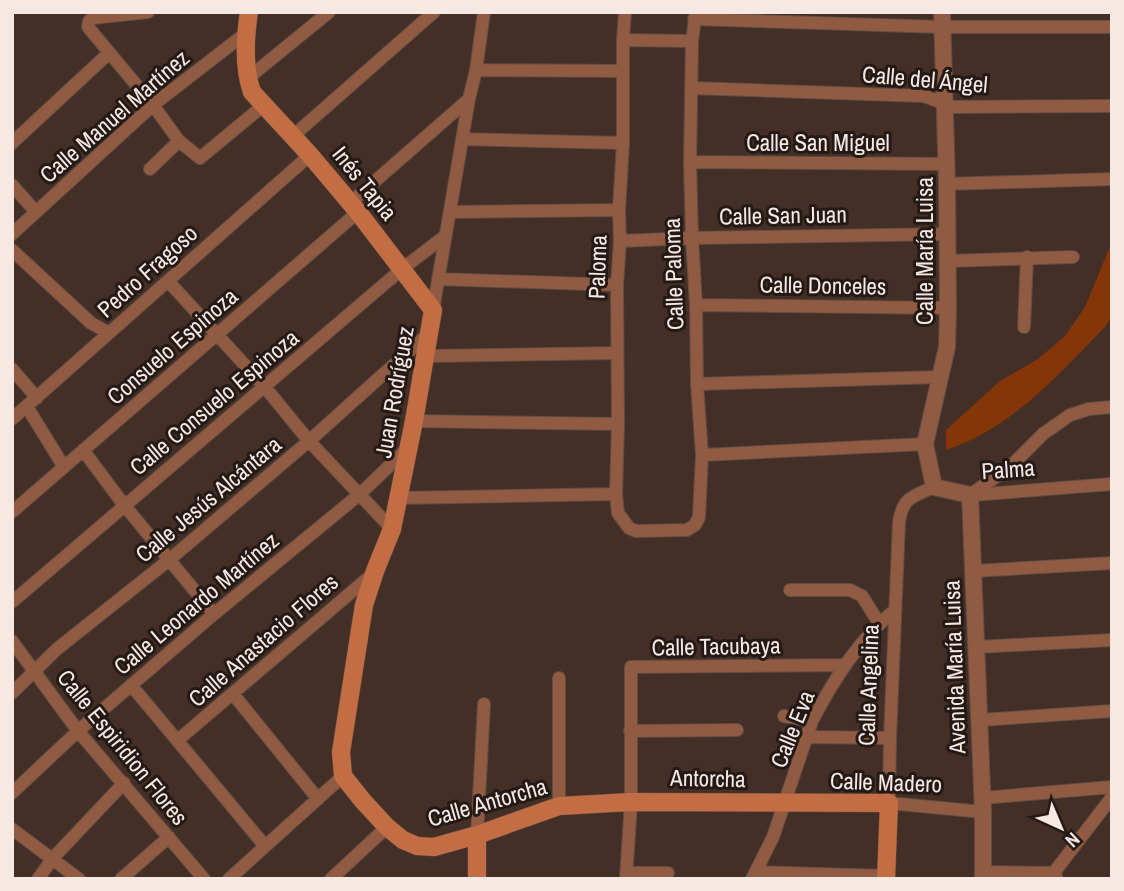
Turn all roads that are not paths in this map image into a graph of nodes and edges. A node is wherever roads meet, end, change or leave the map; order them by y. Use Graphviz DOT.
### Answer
graph roads {
  1 [pos="148,12"];
  2 [pos="249,12"];
  3 [pos="329,12"];
  4 [pos="434,12"];
  5 [pos="484,12"];
  6 [pos="625,12"];
  7 [pos="695,16"];
  8 [pos="942,19"];
  9 [pos="1112,27"];
  10 [pos="246,33"];
  11 [pos="623,40"];
  12 [pos="692,41"];
  13 [pos="110,53"];
  14 [pos="476,70"];
  15 [pos="623,71"];
  16 [pos="692,88"];
  17 [pos="255,92"];
  18 [pos="469,99"];
  19 [pos="945,103"];
  20 [pos="153,105"];
  21 [pos="1112,106"];
  22 [pos="293,136"];
  23 [pos="462,139"];
  24 [pos="179,141"];
  25 [pos="12,143"];
  26 [pos="623,143"];
  27 [pos="310,155"];
  28 [pos="690,162"];
  29 [pos="946,164"];
  30 [pos="150,169"];
  31 [pos="1112,179"];
  32 [pos="947,184"];
  33 [pos="12,185"];
  34 [pos="354,207"];
  35 [pos="619,210"];
  36 [pos="36,212"];
  37 [pos="450,212"];
  38 [pos="12,234"];
  39 [pos="948,234"];
  40 [pos="445,236"];
  41 [pos="692,238"];
  42 [pos="620,241"];
  43 [pos="12,250"];
  44 [pos="1027,257"];
  45 [pos="1073,257"];
  46 [pos="948,261"];
  47 [pos="402,269"];
  48 [pos="438,279"];
  49 [pos="168,281"];
  50 [pos="617,285"];
  51 [pos="696,304"];
  52 [pos="948,308"];
  53 [pos="433,310"];
  54 [pos="1024,327"];
  55 [pos="109,334"];
  56 [pos="428,334"];
  57 [pos="217,335"];
  58 [pos="616,353"];
  59 [pos="425,356"];
  60 [pos="12,369"];
  61 [pos="940,377"];
  62 [pos="697,384"];
  63 [pos="264,386"];
  64 [pos="37,398"];
  65 [pos="27,407"];
  66 [pos="1112,408"];
  67 [pos="12,419"];
  68 [pos="414,421"];
  69 [pos="618,424"];
  70 [pos="309,441"];
  71 [pos="925,444"];
  72 [pos="409,447"];
  73 [pos="83,450"];
  74 [pos="702,456"];
  75 [pos="64,467"];
  76 [pos="1112,484"];
  77 [pos="934,487"];
  78 [pos="360,494"];
  79 [pos="616,495"];
  80 [pos="970,495"];
  81 [pos="399,498"];
  82 [pos="124,505"];
  83 [pos="12,512"];
  84 [pos="623,521"];
  85 [pos="392,529"];
  86 [pos="169,560"];
  87 [pos="1112,563"];
  88 [pos="375,571"];
  89 [pos="973,571"];
  90 [pos="790,590"];
  91 [pos="12,602"];
  92 [pos="895,610"];
  93 [pos="214,614"];
  94 [pos="879,623"];
  95 [pos="1112,640"];
  96 [pos="12,641"];
  97 [pos="976,647"];
  98 [pos="845,665"];
  99 [pos="34,671"];
  100 [pos="559,678"];
  101 [pos="131,685"];
  102 [pos="12,693"];
  103 [pos="233,694"];
  104 [pos="484,704"];
  105 [pos="1112,711"];
  106 [pos="785,716"];
  107 [pos="980,720"];
  108 [pos="812,722"];
  109 [pos="78,730"];
  110 [pos="737,730"];
  111 [pos="630,731"];
  112 [pos="808,737"];
  113 [pos="890,738"];
  114 [pos="178,740"];
  115 [pos="343,776"];
  116 [pos="124,783"];
  117 [pos="1112,788"];
  118 [pos="12,793"];
  119 [pos="1112,797"];
  120 [pos="318,799"];
  121 [pos="631,802"];
  122 [pos="889,803"];
  123 [pos="786,804"];
  124 [pos="983,805"];
  125 [pos="559,806"];
  126 [pos="387,827"];
  127 [pos="12,829"];
  128 [pos="477,835"];
  129 [pos="169,837"];
  130 [pos="265,846"];
  131 [pos="53,858"];
  132 [pos="668,873"];
  133 [pos="983,875"];
  134 [pos="626,876"];
  135 [pos="754,876"];
  136 [pos="886,877"];
  137 [pos="1054,877"];
  138 [pos="38,879"];
  139 [pos="79,879"];
  140 [pos="121,879"];
  141 [pos="204,879"];
  142 [pos="229,879"];
  143 [pos="331,879"];
  144 [pos="477,879"];
  1 -- 13 [label="street"];
  2 -- 10 [label="main road"];
  3 -- 17 [label="street"];
  4 -- 22 [label="street"];
  5 -- 14 [label="street, Juan Rodríguez"];
  6 -- 11 [label="street, Paloma"];
  7 -- 8 [label="street"];
  7 -- 12 [label="street, Calle Paloma"];
  8 -- 9 [label="street"];
  8 -- 19 [label="street, Calle María Luisa"];
  10 -- 17 [label="main road"];
  10 -- 20 [label="street, Calle Manuel Martínez"];
  11 -- 12 [label="street"];
  11 -- 15 [label="street, Paloma"];
  12 -- 16 [label="street, Calle Paloma"];
  13 -- 20 [label="street"];
  13 -- 25 [label="street"];
  14 -- 15 [label="street"];
  14 -- 18 [label="street, Juan Rodríguez"];
  15 -- 26 [label="street, Paloma"];
  16 -- 19 [label="street, Calle del Ángel"];
  16 -- 28 [label="street, Calle Paloma"];
  17 -- 22 [label="main road, Inés Tapia"];
  17 -- 24 [label="street"];
  18 -- 23 [label="street, Juan Rodríguez"];
  18 -- 34 [label="street, Consuelo Espinoza"];
  19 -- 21 [label="street, Calle del Ángel"];
  19 -- 29 [label="street, Calle María Luisa"];
  20 -- 24 [label="street"];
  20 -- 36 [label="street, Calle Manuel Martínez"];
  22 -- 27 [label="main road, Inés Tapia"];
  23 -- 26 [label="street"];
  23 -- 37 [label="street, Juan Rodríguez"];
  24 -- 30 [label="street"];
  26 -- 35 [label="street, Paloma"];
  27 -- 34 [label="main road, Inés Tapia"];
  27 -- 49 [label="street, Pedro Fragoso"];
  28 -- 29 [label="street, Calle San Miguel"];
  28 -- 41 [label="street, Calle Paloma"];
  29 -- 32 [label="street, Calle María Luisa"];
  31 -- 32 [label="street"];
  32 -- 39 [label="street, Calle María Luisa"];
  33 -- 36 [label="street"];
  34 -- 47 [label="main road, Inés Tapia"];
  34 -- 57 [label="street, Consuelo Espinoza"];
  35 -- 37 [label="street"];
  35 -- 42 [label="street, Paloma"];
  36 -- 38 [label="street, Calle Manuel Martínez"];
  37 -- 40 [label="street, Juan Rodríguez"];
  39 -- 41 [label="street, Calle San Juan"];
  39 -- 46 [label="street, Calle María Luisa"];
  40 -- 47 [label="street, Calle Consuelo Espinoza"];
  40 -- 48 [label="street, Juan Rodríguez"];
  41 -- 42 [label="street, Calle San Juan"];
  41 -- 51 [label="street, Calle Paloma"];
  42 -- 50 [label="street, Paloma"];
  43 -- 55 [label="street"];
  44 -- 45 [label="street"];
  44 -- 46 [label="street"];
  44 -- 54 [label="street"];
  46 -- 52 [label="street, Calle María Luisa"];
  47 -- 53 [label="main road, Inés Tapia"];
  47 -- 63 [label="street, Calle Consuelo Espinoza"];
  48 -- 50 [label="street"];
  48 -- 53 [label="street, Juan Rodríguez"];
  49 -- 55 [label="street, Pedro Fragoso"];
  49 -- 57 [label="street"];
  50 -- 58 [label="street, Paloma"];
  51 -- 52 [label="street, Calle Donceles"];
  51 -- 62 [label="street, Calle Paloma"];
  52 -- 61 [label="street, Calle María Luisa"];
  53 -- 56 [label="main road, Juan Rodríguez"];
  55 -- 64 [label="street, Pedro Fragoso"];
  56 -- 59 [label="main road, Juan Rodríguez"];
  56 -- 70 [label="street, Calle Jesús Alcántara"];
  57 -- 63 [label="street"];
  57 -- 73 [label="street, Consuelo Espinoza"];
  58 -- 59 [label="street"];
  58 -- 69 [label="street, Paloma"];
  59 -- 68 [label="main road, Juan Rodríguez"];
  60 -- 64 [label="street"];
  61 -- 62 [label="street"];
  61 -- 71 [label="street, Calle María Luisa"];
  62 -- 74 [label="street, Calle Paloma"];
  63 -- 70 [label="street"];
  63 -- 82 [label="street, Calle Consuelo Espinoza"];
  64 -- 65 [label="street, Pedro Fragoso"];
  65 -- 67 [label="street, Pedro Fragoso"];
  65 -- 75 [label="street"];
  66 -- 80 [label="street"];
  68 -- 69 [label="street"];
  68 -- 72 [label="main road, Juan Rodríguez"];
  69 -- 79 [label="street, Paloma"];
  70 -- 78 [label="street"];
  70 -- 86 [label="street, Calle Jesús Alcántara"];
  71 -- 74 [label="street"];
  71 -- 77 [label="street, Calle María Luisa"];
  72 -- 78 [label="street, Calle Leonardo Martínez"];
  72 -- 81 [label="main road, Juan Rodríguez"];
  73 -- 75 [label="street, Consuelo Espinoza"];
  73 -- 82 [label="street"];
  74 -- 84 [label="street, Calle Paloma"];
  75 -- 83 [label="street, Consuelo Espinoza"];
  76 -- 80 [label="street, Palma"];
  77 -- 80 [label="street, Palma"];
  77 -- 92 [label="street, Calle Angelina"];
  78 -- 85 [label="street"];
  78 -- 93 [label="street, Calle Leonardo Martínez"];
  79 -- 81 [label="street"];
  79 -- 84 [label="street, Paloma"];
  80 -- 89 [label="street, Avenida María Luisa"];
  81 -- 85 [label="main road, Juan Rodríguez"];
  82 -- 86 [label="street"];
  82 -- 91 [label="street, Calle Consuelo Espinoza"];
  85 -- 88 [label="main road, Juan Rodríguez"];
  86 -- 93 [label="street"];
  86 -- 99 [label="street, Calle Jesús Alcántara"];
  87 -- 89 [label="street"];
  88 -- 103 [label="street, Calle Anastacio Flores"];
  88 -- 115 [label="main road, Juan Rodríguez"];
  89 -- 97 [label="street, Avenida María Luisa"];
  90 -- 94 [label="street"];
  92 -- 94 [label="street, Calle Eva"];
  92 -- 113 [label="street, Calle Angelina"];
  93 -- 101 [label="street, Calle Leonardo Martínez"];
  94 -- 98 [label="street, Calle Eva"];
  95 -- 97 [label="street"];
  96 -- 99 [label="street, Calle Espiridion Flores"];
  97 -- 107 [label="street, Avenida María Luisa"];
  98 -- 108 [label="street, Calle Eva"];
  98 -- 111 [label="street, Calle Tacubaya"];
  99 -- 102 [label="street, Calle Jesús Alcántara"];
  99 -- 109 [label="street, Calle Espiridion Flores"];
  100 -- 125 [label="street"];
  101 -- 109 [label="street, Calle Leonardo Martínez"];
  101 -- 114 [label="street"];
  103 -- 114 [label="street, Calle Anastacio Flores"];
  103 -- 120 [label="street"];
  104 -- 128 [label="street"];
  105 -- 107 [label="street"];
  106 -- 108 [label="street"];
  107 -- 124 [label="street, Avenida María Luisa"];
  108 -- 112 [label="street, Calle Eva"];
  109 -- 116 [label="street, Calle Espiridion Flores"];
  109 -- 118 [label="street, Calle Leonardo Martínez"];
  110 -- 111 [label="street"];
  111 -- 121 [label="street, Calle Tacubaya"];
  112 -- 113 [label="street"];
  112 -- 123 [label="street, Calle Eva"];
  113 -- 122 [label="street, Calle Angelina"];
  114 -- 130 [label="street"];
  115 -- 120 [label="street"];
  115 -- 126 [label="main road, Calle Antorcha"];
  116 -- 129 [label="street, Calle Espiridion Flores"];
  116 -- 131 [label="street"];
  117 -- 124 [label="street, Calle Madero"];
  119 -- 137 [label="street"];
  120 -- 130 [label="street"];
  121 -- 123 [label="main road, Antorcha"];
  121 -- 125 [label="main road, Calle Antorcha"];
  121 -- 134 [label="street, Calle Tacubaya"];
  122 -- 123 [label="main road, Calle Madero"];
  122 -- 124 [label="street, Calle Madero"];
  122 -- 136 [label="main road, Calle Angelina"];
  123 -- 135 [label="street, Calle Eva"];
  124 -- 133 [label="street, Avenida María Luisa"];
  125 -- 128 [label="main road, Calle Antorcha"];
  126 -- 128 [label="main road, Calle Antorcha"];
  126 -- 143 [label="street"];
  127 -- 131 [label="street"];
  128 -- 144 [label="main road"];
  129 -- 140 [label="street"];
  129 -- 141 [label="street, Calle Espiridion Flores"];
  130 -- 142 [label="street"];
  131 -- 138 [label="street"];
  131 -- 139 [label="street"];
  132 -- 134 [label="street"];
  133 -- 137 [label="street"];
  135 -- 136 [label="street"];
}
